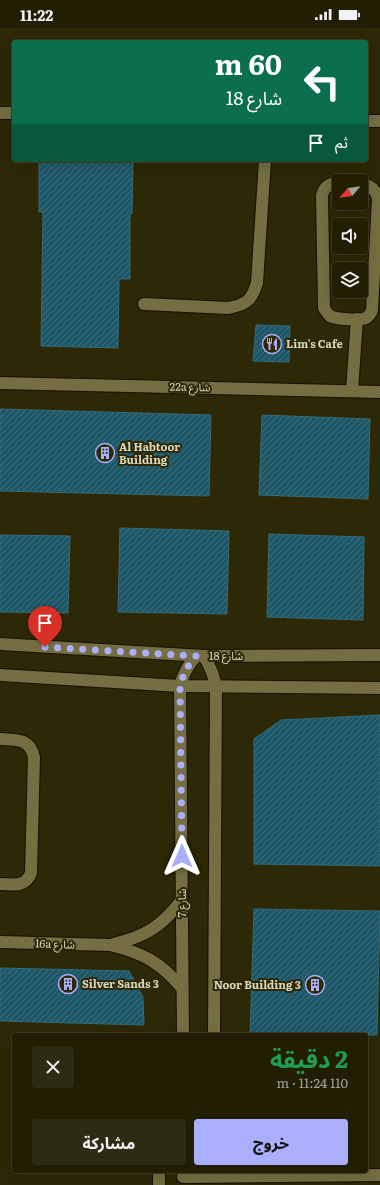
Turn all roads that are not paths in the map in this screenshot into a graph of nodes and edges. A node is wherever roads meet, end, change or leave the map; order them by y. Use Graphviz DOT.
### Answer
graph roads {
  1 [pos="0,113"];
  2 [pos="12,113"];
  3 [pos="368,120"];
  4 [pos="380,121"];
  5 [pos="265,162"];
  6 [pos="332,183"];
  7 [pos="368,185"];
  8 [pos="144,304"];
  9 [pos="357,319"];
  10 [pos="0,383"];
  11 [pos="352,391"];
  12 [pos="380,392"];
  13 [pos="0,644"];
  14 [pos="380,655"];
  15 [pos="200,656"];
  16 [pos="0,675"];
  17 [pos="180,686"];
  18 [pos="216,687"];
  19 [pos="379,688"];
  20 [pos="0,739"];
  21 [pos="0,884"];
  22 [pos="182,900"];
  23 [pos="0,942"];
  24 [pos="110,945"];
  25 [pos="182,988"];
  26 [pos="179,1033"];
  27 [pos="214,1033"];
  28 [pos="160,1173"];
  29 [pos="264,1173"];
  30 [pos="380,1175"];
  31 [pos="213,1177"];
  32 [pos="183,1178"];
  33 [pos="159,1185"];
  1 -- 2 [label="street"];
  3 -- 4 [label="street"];
  5 -- 8 [label="street"];
  6 -- 9 [label="street"];
  7 -- 9 [label="street"];
  9 -- 11 [label="street"];
  10 -- 11 [label="street, 22a شارع"];
  11 -- 12 [label="street, 22a شارع"];
  13 -- 15 [label="street, شارع 18"];
  14 -- 15 [label="street, شارع 18"];
  15 -- 17 [label="street, شارع 7"];
  15 -- 18 [label="street"];
  16 -- 17 [label="street"];
  17 -- 18 [label="street"];
  17 -- 22 [label="street, شارع 7"];
  18 -- 19 [label="street"];
  18 -- 27 [label="street"];
  20 -- 21 [label="street"];
  22 -- 24 [label="street, 16a شارع"];
  22 -- 25 [label="street, شارع 7"];
  23 -- 24 [label="street, 16a شارع"];
  24 -- 25 [label="street, 16a شارع"];
  25 -- 26 [label="street, شارع 7"];
  28 -- 33 [label="street"];
  29 -- 30 [label="street"];
  29 -- 31 [label="street"];
  31 -- 32 [label="street"];
}
